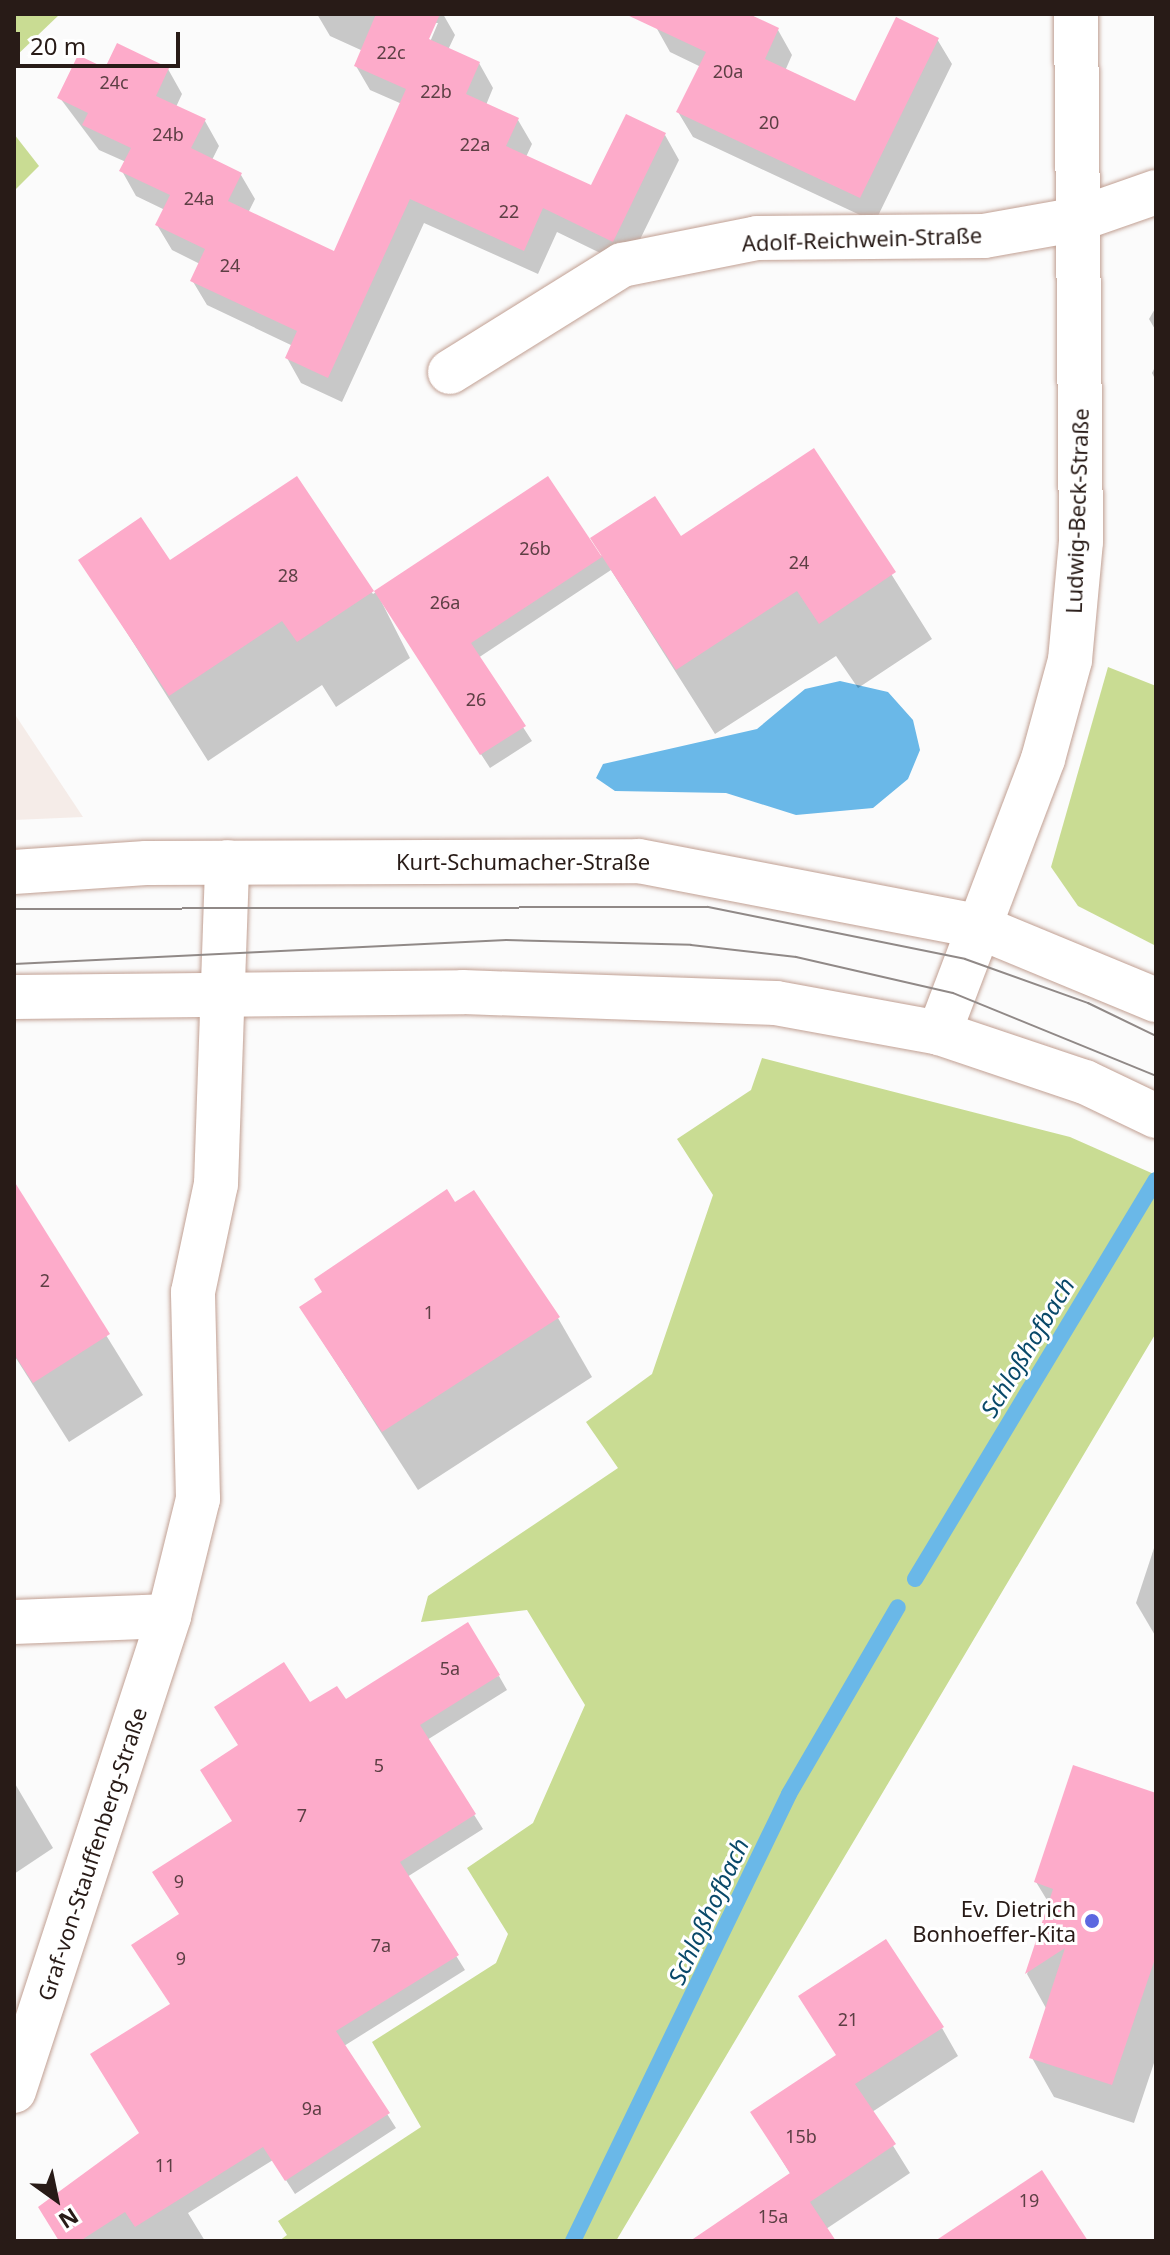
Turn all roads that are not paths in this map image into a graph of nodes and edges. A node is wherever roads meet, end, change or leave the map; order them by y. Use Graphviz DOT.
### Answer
graph roads {
  1 [pos="1076,14"];
  2 [pos="1156,192"];
  3 [pos="1079,219"];
  4 [pos="450,372"];
  5 [pos="227,862"];
  6 [pos="14,872"];
  7 [pos="977,926"];
  8 [pos="223,995"];
  9 [pos="14,997"];
  10 [pos="1156,1000"];
  11 [pos="957,1039"];
  12 [pos="1156,1116"];
  13 [pos="169,1616"];
  14 [pos="14,1622"];
  15 [pos="14,2091"];
  1 -- 3 [label="street, Ludwig-Beck-Straße"];
  2 -- 3 [label="street, Adolf-Reichwein-Straße"];
  3 -- 4 [label="street, Adolf-Reichwein-Straße"];
  3 -- 7 [label="street, Ludwig-Beck-Straße"];
  5 -- 6 [label="street, Kurt-Schumacher-Straße"];
  5 -- 7 [label="street, Kurt-Schumacher-Straße"];
  5 -- 8 [label="street, Graf-von-Stauffenberg-Straße"];
  7 -- 10 [label="street, Kurt-Schumacher-Straße"];
  7 -- 11 [label="street, Ludwig-Beck-Straße"];
  8 -- 9 [label="street"];
  8 -- 11 [label="street"];
  8 -- 13 [label="street, Graf-von-Stauffenberg-Straße"];
  11 -- 12 [label="street"];
  13 -- 14 [label="street"];
  13 -- 15 [label="street, Graf-von-Stauffenberg-Straße"];
}
